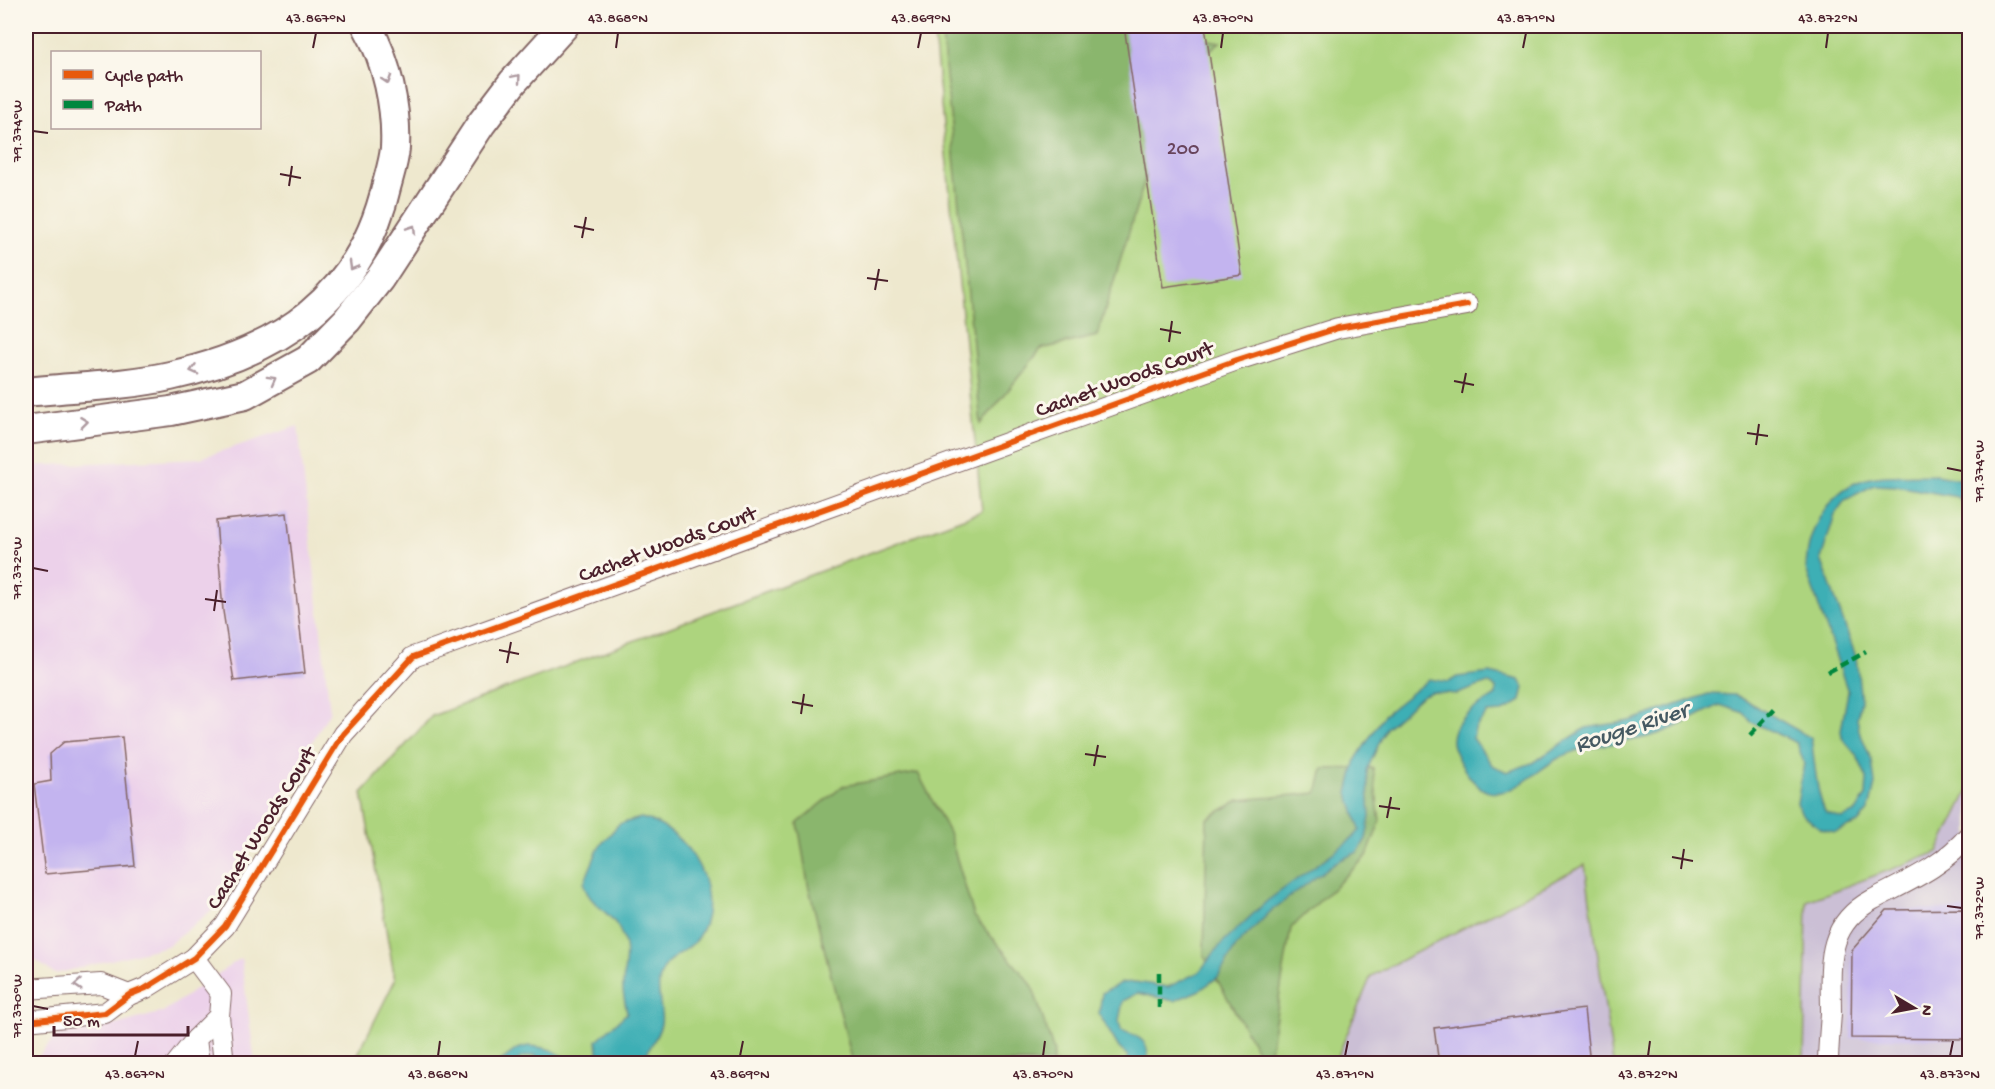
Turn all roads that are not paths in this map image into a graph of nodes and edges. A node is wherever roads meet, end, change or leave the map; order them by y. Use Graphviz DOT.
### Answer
graph roads {
  1 [pos="367,26"];
  2 [pos="564,26"];
  3 [pos="1467,305"];
  4 [pos="26,392"];
  5 [pos="26,430"];
  6 [pos="1970,834"];
  7 [pos="194,957"];
  8 [pos="26,989"];
  9 [pos="129,995"];
  10 [pos="219,1016"];
  11 [pos="26,1021"];
  12 [pos="196,1039"];
  13 [pos="176,1064"];
  14 [pos="199,1064"];
  15 [pos="224,1064"];
  16 [pos="1828,1064"];
  1 -- 4 [label="highway, one-way"];
  5 -- 2 [label="highway, one-way"];
  3 -- 7 [label="street, Cachet Woods Court"];
  6 -- 16 [label="street"];
  7 -- 9 [label="street, Cachet Woods Court"];
  7 -- 10 [label="street"];
  9 -- 8 [label="street, one-way"];
  9 -- 11 [label="street, Cachet Woods Court"];
  10 -- 12 [label="street"];
  10 -- 15 [label="street"];
  12 -- 13 [label="street"];
  12 -- 14 [label="street"];
}
